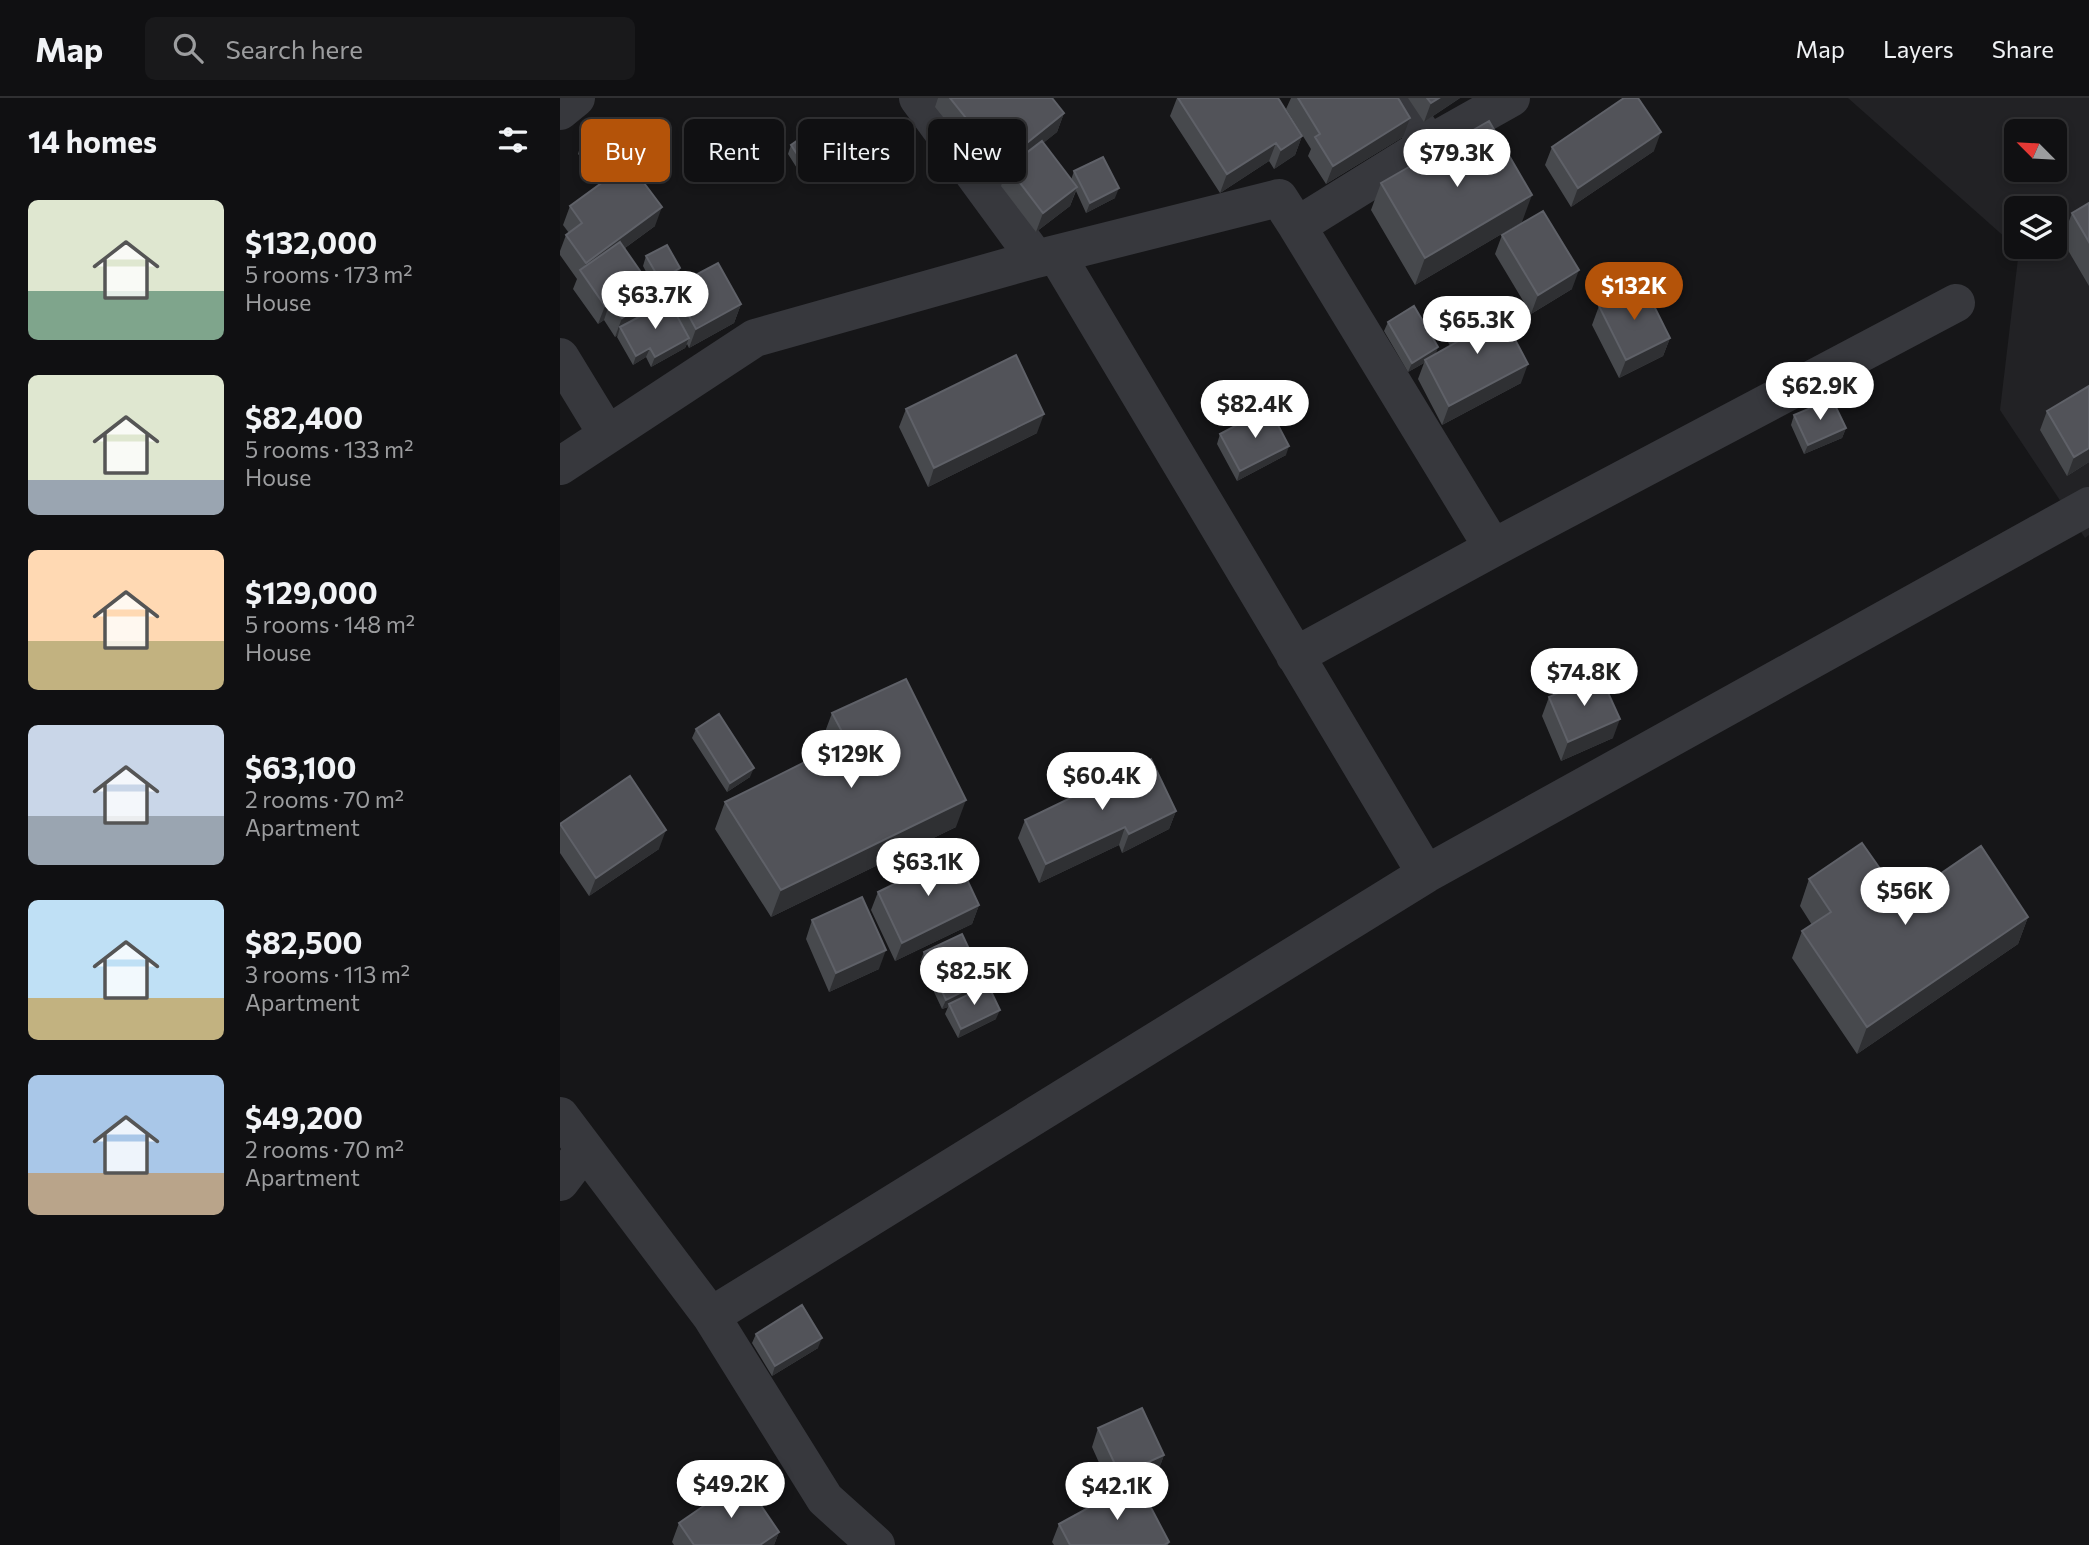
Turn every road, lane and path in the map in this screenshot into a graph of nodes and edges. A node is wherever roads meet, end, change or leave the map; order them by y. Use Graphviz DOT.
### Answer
graph roads {
  1 [pos="576,98"];
  2 [pos="918,98"];
  3 [pos="1398,98"];
  4 [pos="1511,98"];
  5 [pos="560,111"];
  6 [pos="1429,144"];
  7 [pos="1297,226"];
  8 [pos="1046,257"];
  9 [pos="1956,303"];
  10 [pos="560,357"];
  11 [pos="607,433"];
  12 [pos="560,466"];
  13 [pos="2089,506"];
  14 [pos="1493,548"];
  15 [pos="1295,656"];
  16 [pos="1426,874"];
  17 [pos="560,1116"];
  18 [pos="585,1149"];
  19 [pos="560,1182"];
  20 [pos="711,1316"];
  21 [pos="876,1545"];
  1 -- 5 [label="street"];
  2 -- 8 [label="street"];
  3 -- 6 [label="street"];
  4 -- 6 [label="street"];
  6 -- 7 [label="street"];
  7 -- 8 [label="street"];
  7 -- 14 [label="street"];
  8 -- 11 [label="street"];
  8 -- 15 [label="street"];
  9 -- 14 [label="street"];
  10 -- 11 [label="street"];
  11 -- 12 [label="street"];
  13 -- 16 [label="street"];
  14 -- 15 [label="street"];
  15 -- 16 [label="street"];
  16 -- 20 [label="street"];
  17 -- 18 [label="street"];
  18 -- 19 [label="street"];
  18 -- 20 [label="street"];
  20 -- 21 [label="street"];
}
